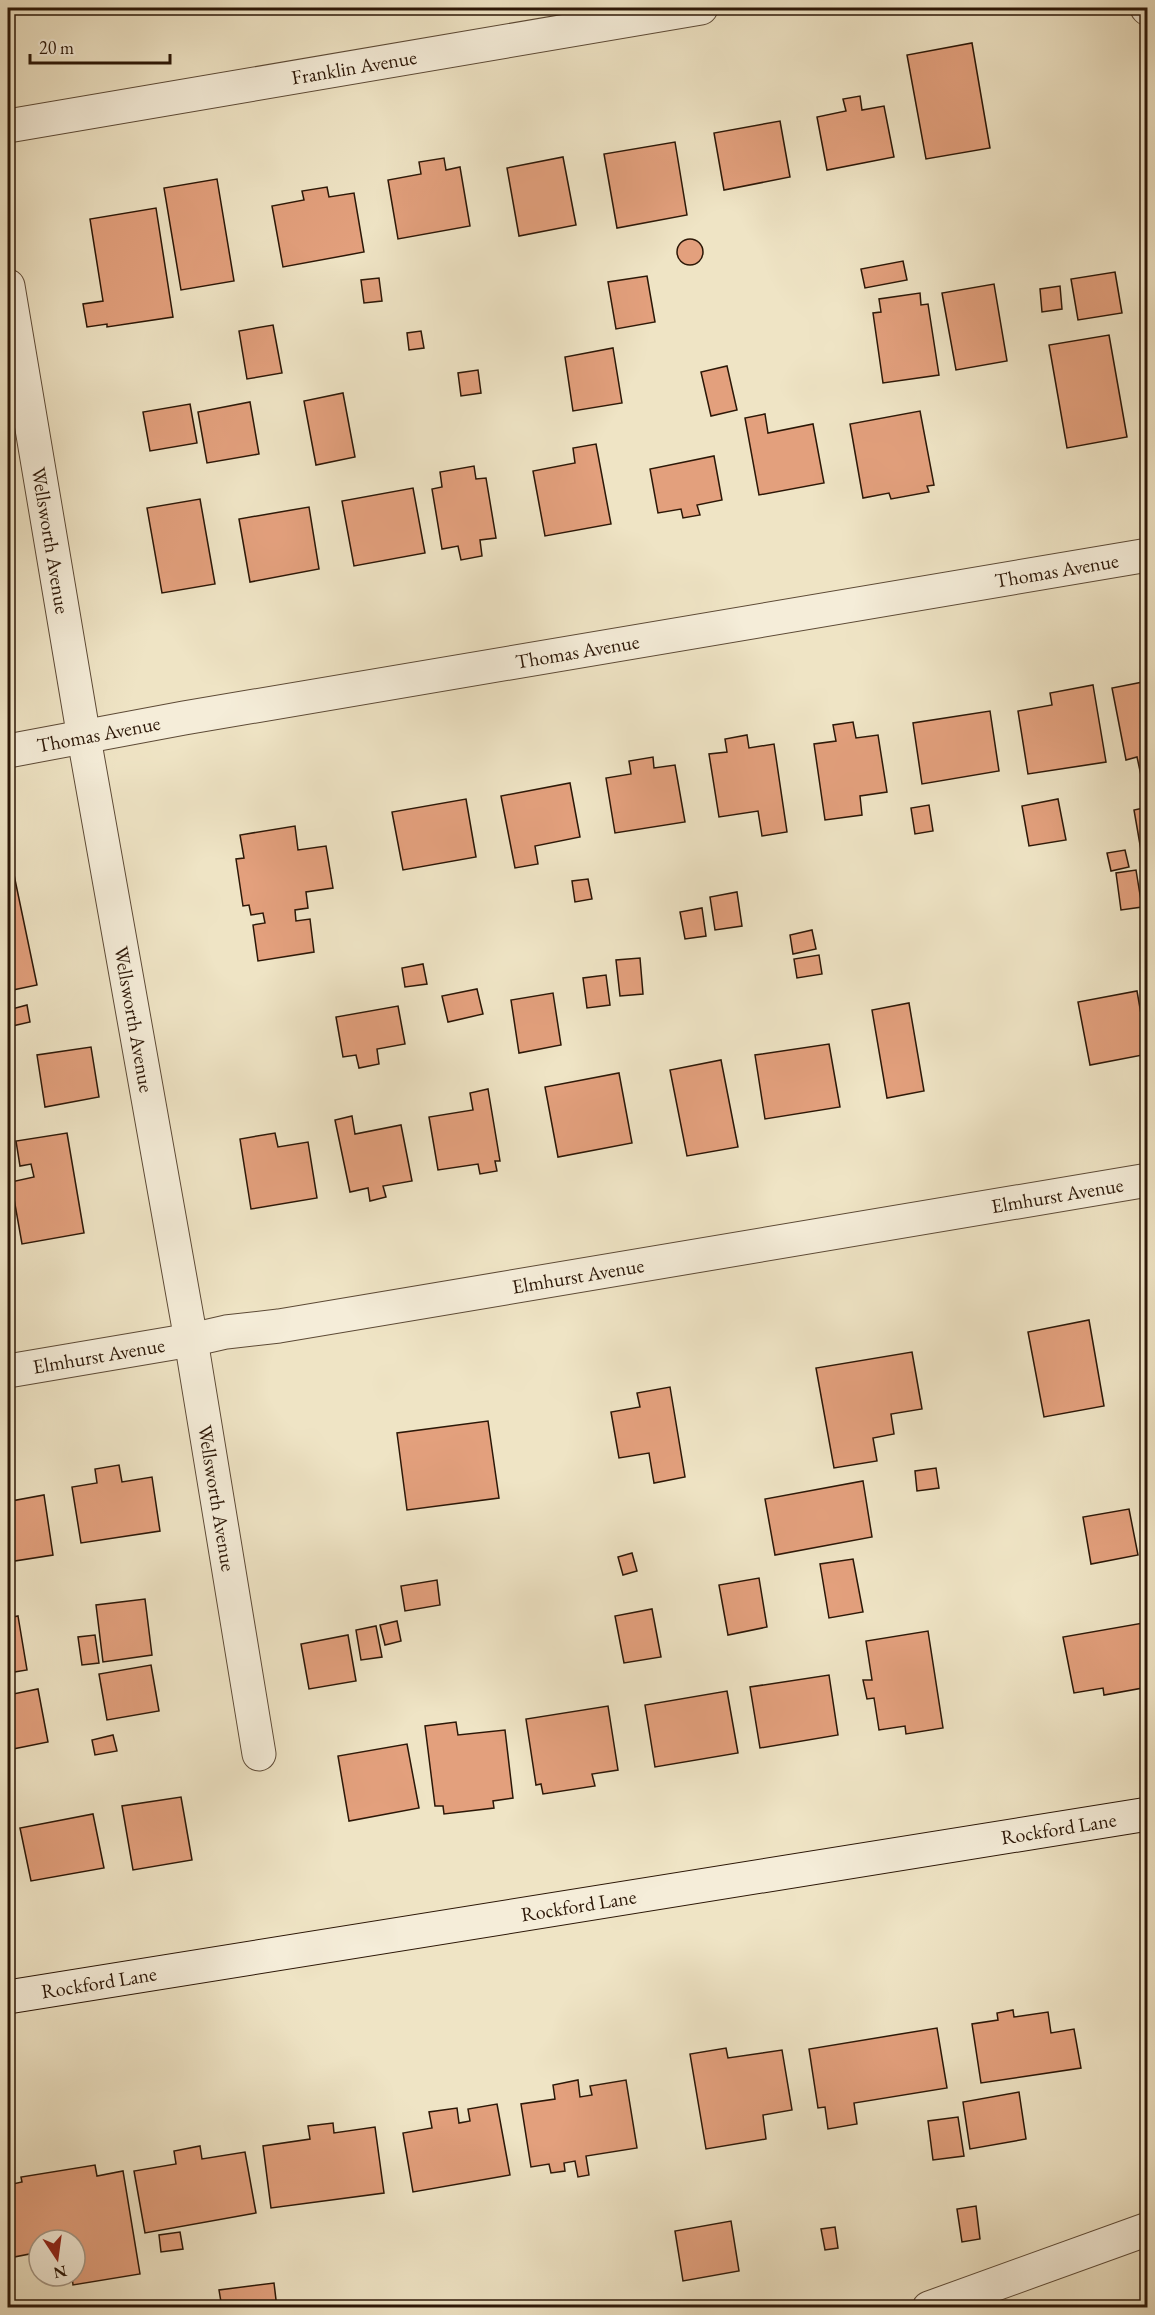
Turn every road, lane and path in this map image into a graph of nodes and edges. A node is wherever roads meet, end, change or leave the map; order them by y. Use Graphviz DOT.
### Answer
graph roads {
  1 [pos="701,8"];
  2 [pos="8,126"];
  3 [pos="8,286"];
  4 [pos="1148,555"];
  5 [pos="84,738"];
  6 [pos="8,751"];
  7 [pos="1148,1180"];
  8 [pos="191,1340"];
  9 [pos="8,1371"];
  10 [pos="260,1754"];
  11 [pos="1148,1814"];
  12 [pos="8,1996"];
  13 [pos="1148,2229"];
  14 [pos="929,2307"];
  1 -- 2 [label="street, Franklin Avenue"];
  3 -- 5 [label="street, Wellsworth Avenue"];
  4 -- 5 [label="street, Thomas Avenue"];
  5 -- 6 [label="street, Thomas Avenue"];
  5 -- 8 [label="street, Wellsworth Avenue"];
  7 -- 8 [label="street, Elmhurst Avenue"];
  8 -- 9 [label="street, Elmhurst Avenue"];
  8 -- 10 [label="street, Wellsworth Avenue"];
  11 -- 12 [label="street, Rockford Lane"];
  13 -- 14 [label="street"];
}
